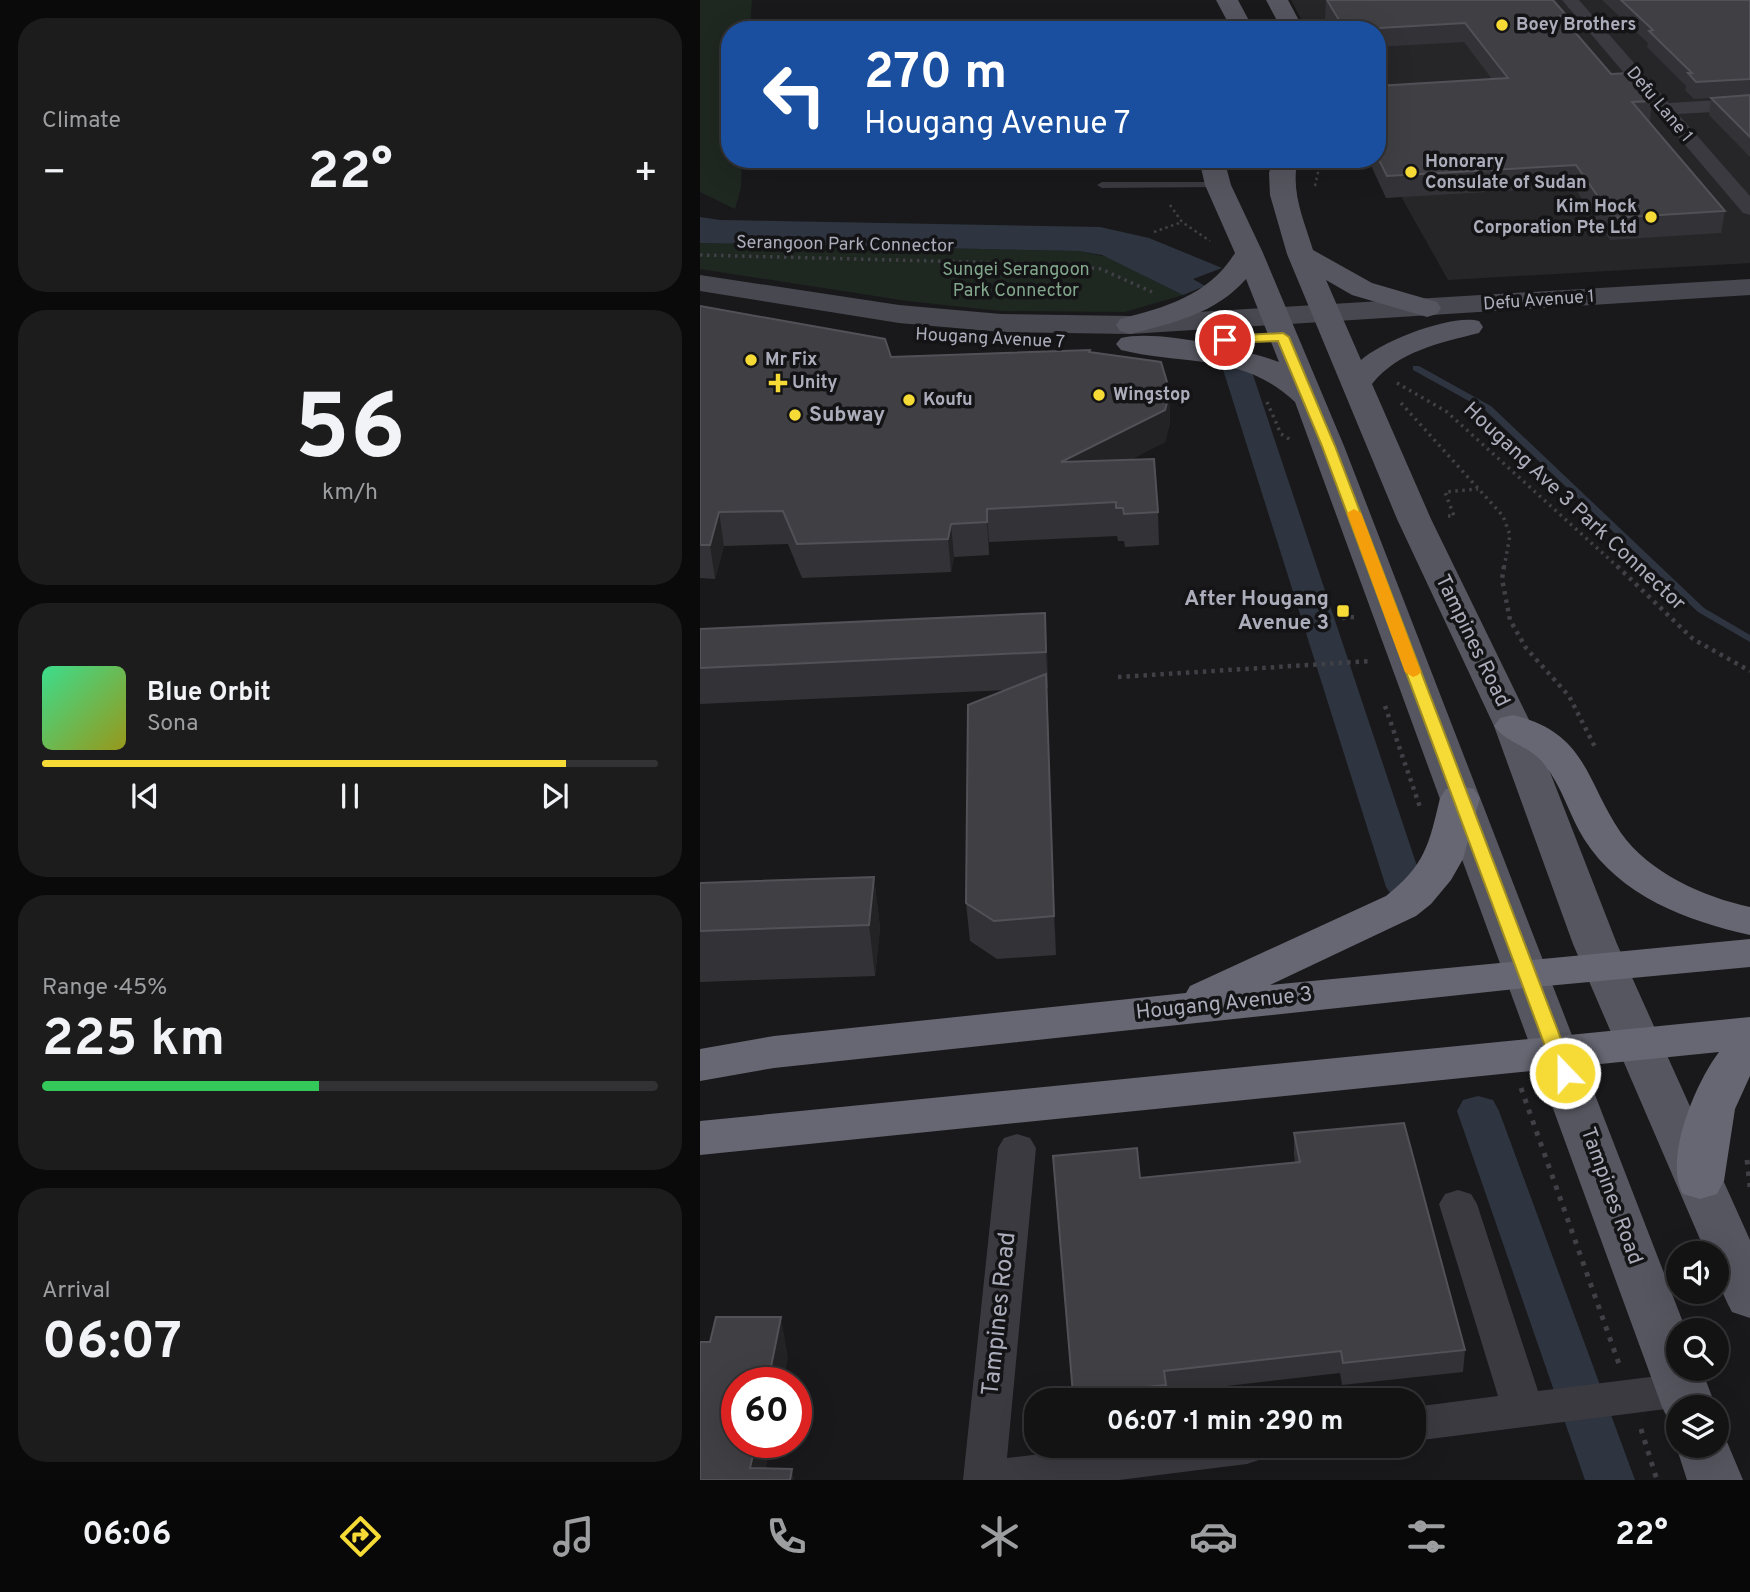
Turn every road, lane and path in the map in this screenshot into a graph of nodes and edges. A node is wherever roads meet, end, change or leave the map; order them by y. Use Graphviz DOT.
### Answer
graph roads {
  1 [pos="1227,0"];
  2 [pos="1277,0"];
  3 [pos="1570,0"];
  4 [pos="1238,21"];
  5 [pos="1288,21"];
  6 [pos="1750,104"];
  7 [pos="1663,110"];
  8 [pos="1283,168"];
  9 [pos="1215,172"];
  10 [pos="1750,182"];
  11 [pos="1726,184"];
  12 [pos="1102,185"];
  13 [pos="1160,185"];
  14 [pos="1750,209"];
  15 [pos="1182,222"];
  16 [pos="1154,232"];
  17 [pos="1218,246"];
  18 [pos="1249,253"];
  19 [pos="1301,254"];
  20 [pos="700,255"];
  21 [pos="700,283"];
  22 [pos="1750,287"];
  23 [pos="1156,293"];
  24 [pos="700,303"];
  25 [pos="1750,307"];
  26 [pos="1427,308"];
  27 [pos="1333,324"];
  28 [pos="1279,327"];
  29 [pos="1468,327"];
  30 [pos="1131,335"];
  31 [pos="1357,383"];
  32 [pos="1394,389"];
  33 [pos="1265,398"];
  34 [pos="1309,398"];
  35 [pos="1397,398"];
  36 [pos="1328,446"];
  37 [pos="1479,489"];
  38 [pos="1414,519"];
  39 [pos="1369,661"];
  40 [pos="1360,662"];
  41 [pos="1750,671"];
  42 [pos="1373,674"];
  43 [pos="1118,677"];
  44 [pos="1382,700"];
  45 [pos="1513,726"];
  46 [pos="1600,758"];
  47 [pos="1460,798"];
  48 [pos="1423,818"];
  49 [pos="1750,921"];
  50 [pos="1750,953"];
  51 [pos="1604,965"];
  52 [pos="1525,973"];
  53 [pos="1179,1009"];
  54 [pos="1750,1033"];
  55 [pos="1641,1044"];
  56 [pos="1750,1048"];
  57 [pos="700,1065"];
  58 [pos="1537,1065"];
  59 [pos="700,1138"];
  60 [pos="1017,1149"];
  61 [pos="1700,1181"];
  62 [pos="1458,1205"];
  63 [pos="1750,1298"];
  64 [pos="1685,1395"];
  65 [pos="1620,1397"];
  66 [pos="1666,1398"];
  67 [pos="1530,1409"];
  68 [pos="1426,1422"];
  69 [pos="1154,1458"];
  70 [pos="1707,1458"];
  71 [pos="984,1480"];
  72 [pos="1657,1480"];
  73 [pos="1715,1480"];
  1 -- 4 [label="main road"];
  2 -- 5 [label="main road"];
  3 -- 7 [label="street, Defu Lane 1"];
  6 -- 7 [label="street"];
  7 -- 11 [label="street, Defu Lane 1"];
  8 -- 19 [label="main road, Tampines Road"];
  9 -- 13 [label="lane"];
  9 -- 18 [label="main road, Tampines Road"];
  10 -- 11 [label="street"];
  11 -- 14 [label="street, Defu Lane 1"];
  12 -- 13 [label="lane"];
  13 -- 15 [label="path"];
  15 -- 16 [label="path"];
  15 -- 17 [label="path"];
  18 -- 28 [label="main road, Tampines Road"];
  18 -- 30 [label="main road"];
  19 -- 26 [label="main road"];
  19 -- 27 [label="main road, Tampines Road"];
  20 -- 23 [label="path, Serangoon Park Connector"];
  21 -- 30 [label="main road, Hougang Avenue 7"];
  22 -- 26 [label="main road, Defu Avenue 1"];
  24 -- 30 [label="main road, Hougang Avenue 7"];
  25 -- 29 [label="main road, Defu Avenue 1"];
  26 -- 27 [label="main road, Defu Avenue 1"];
  27 -- 28 [label="main road"];
  27 -- 29 [label="main road, Defu Avenue 1"];
  27 -- 31 [label="main road, Tampines Road"];
  28 -- 30 [label="main road, Hougang Avenue 7"];
  28 -- 34 [label="main road, Tampines Road"];
  29 -- 31 [label="main road"];
  30 -- 34 [label="main road"];
  31 -- 38 [label="main road, Tampines Road"];
  32 -- 41 [label="path, Hougang Ave 3 Park Connector"];
  33 -- 36 [label="path"];
  34 -- 36 [label="main road, Tampines Road"];
  35 -- 37 [label="path"];
  36 -- 47 [label="main road, Tampines Road"];
  37 -- 38 [label="path"];
  37 -- 46 [label="path"];
  38 -- 45 [label="main road, Tampines Road"];
  39 -- 42 [label="path"];
  40 -- 43 [label="path"];
  44 -- 48 [label="path"];
  45 -- 49 [label="highway"];
  45 -- 51 [label="main road, Tampines Road"];
  47 -- 52 [label="main road, Tampines Road"];
  47 -- 53 [label="highway"];
  50 -- 51 [label="highway, Hougang Avenue 3"];
  51 -- 52 [label="highway, Hougang Avenue 3"];
  51 -- 55 [label="main road, Tampines Road"];
  52 -- 53 [label="highway, Hougang Avenue 3"];
  52 -- 58 [label="main road, Tampines Road"];
  53 -- 57 [label="highway, Hougang Avenue 3"];
  54 -- 55 [label="highway"];
  55 -- 58 [label="highway"];
  55 -- 61 [label="main road, Tampines Road"];
  56 -- 61 [label="highway"];
  58 -- 59 [label="highway"];
  58 -- 64 [label="main road, Tampines Road"];
  58 -- 65 [label="path"];
  60 -- 71 [label="street, Tampines Road"];
  61 -- 63 [label="main road, Tampines Road"];
  62 -- 67 [label="street"];
  65 -- 66 [label="street, Tampines Road"];
  65 -- 67 [label="street, Tampines Road"];
  65 -- 72 [label="path"];
  67 -- 68 [label="street, Tampines Road"];
  69 -- 71 [label="street, Tampines Road"];
  70 -- 73 [label="main road"];
}
